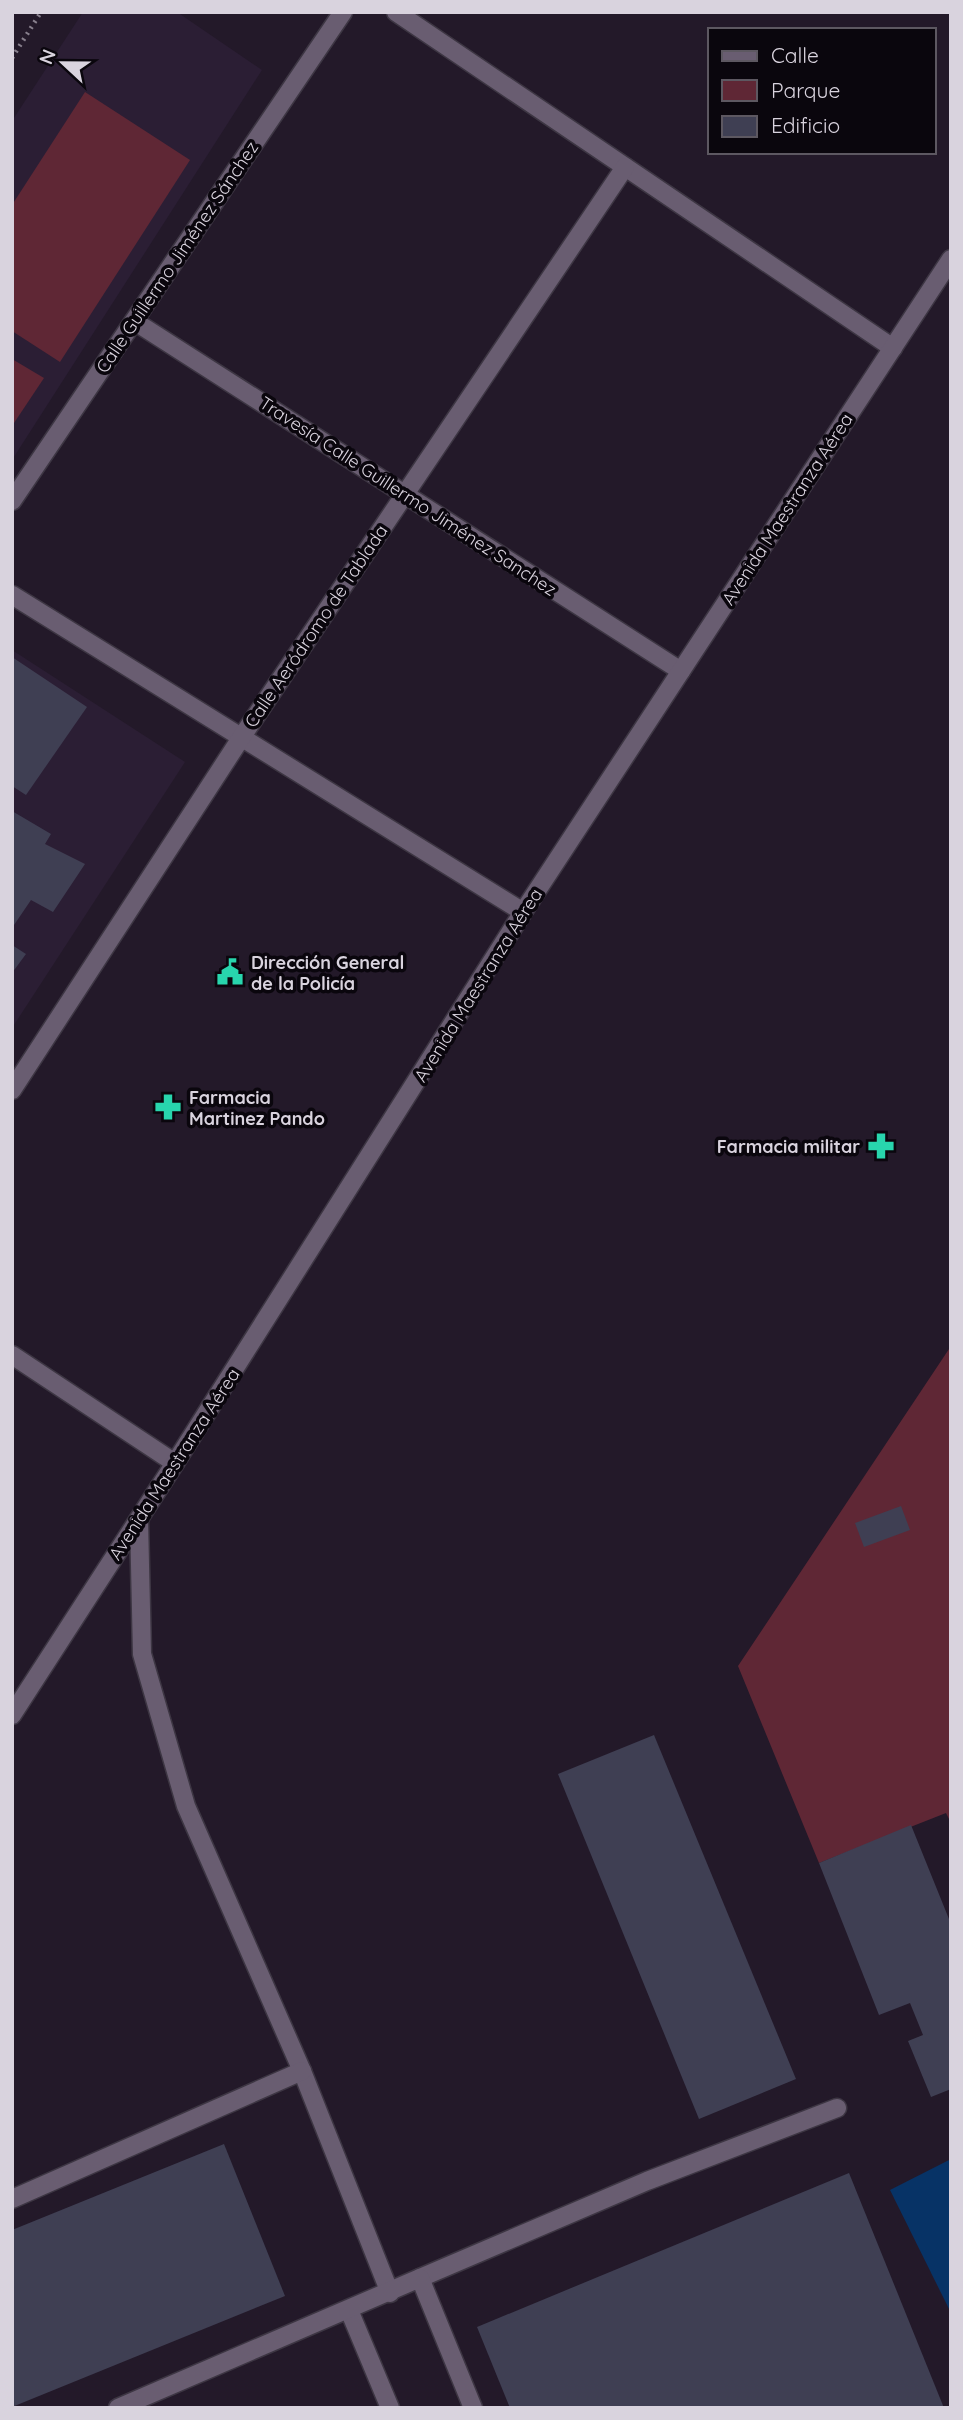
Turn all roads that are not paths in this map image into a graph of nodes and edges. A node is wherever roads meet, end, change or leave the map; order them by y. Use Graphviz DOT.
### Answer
graph roads {
  1 [pos="343,12"];
  2 [pos="396,12"];
  3 [pos="625,167"];
  4 [pos="951,259"];
  5 [pos="134,321"];
  6 [pos="893,348"];
  7 [pos="405,494"];
  8 [pos="12,501"];
  9 [pos="12,596"];
  10 [pos="681,671"];
  11 [pos="241,738"];
  12 [pos="523,912"];
  13 [pos="12,1090"];
  14 [pos="12,1355"];
  15 [pos="176,1463"];
  16 [pos="139,1520"];
  17 [pos="12,1715"];
  18 [pos="302,2071"];
  19 [pos="837,2108"];
  20 [pos="12,2199"];
  21 [pos="420,2278"];
  22 [pos="390,2292"];
  23 [pos="349,2310"];
  24 [pos="118,2408"];
  25 [pos="390,2408"];
  26 [pos="472,2408"];
  1 -- 5 [label="street, Calle Guillermo Jiménez Sánchez"];
  2 -- 3 [label="street"];
  3 -- 6 [label="street"];
  3 -- 7 [label="street, Calle Aeródromo de Tablada"];
  4 -- 6 [label="street, Avenida Maestranza Aérea"];
  5 -- 7 [label="street, Travesía Calle Guillermo Jiménez Sanchez"];
  5 -- 8 [label="street, Calle Guillermo Jiménez Sánchez"];
  6 -- 10 [label="street, Avenida Maestranza Aérea"];
  7 -- 10 [label="street, Travesía Calle Guillermo Jiménez Sanchez"];
  7 -- 11 [label="street, Calle Aeródromo de Tablada"];
  9 -- 11 [label="street"];
  10 -- 12 [label="street, Avenida Maestranza Aérea"];
  11 -- 12 [label="street"];
  11 -- 13 [label="street, Calle Aeródromo de Tablada"];
  12 -- 15 [label="street, Avenida Maestranza Aérea"];
  14 -- 15 [label="street"];
  15 -- 16 [label="street, Avenida Maestranza Aérea"];
  16 -- 17 [label="street, Avenida Maestranza Aérea"];
  16 -- 18 [label="street"];
  18 -- 20 [label="street"];
  18 -- 22 [label="street"];
  19 -- 21 [label="street"];
  21 -- 22 [label="street"];
  21 -- 26 [label="street"];
  22 -- 23 [label="street"];
  23 -- 24 [label="street"];
  23 -- 25 [label="street"];
}
